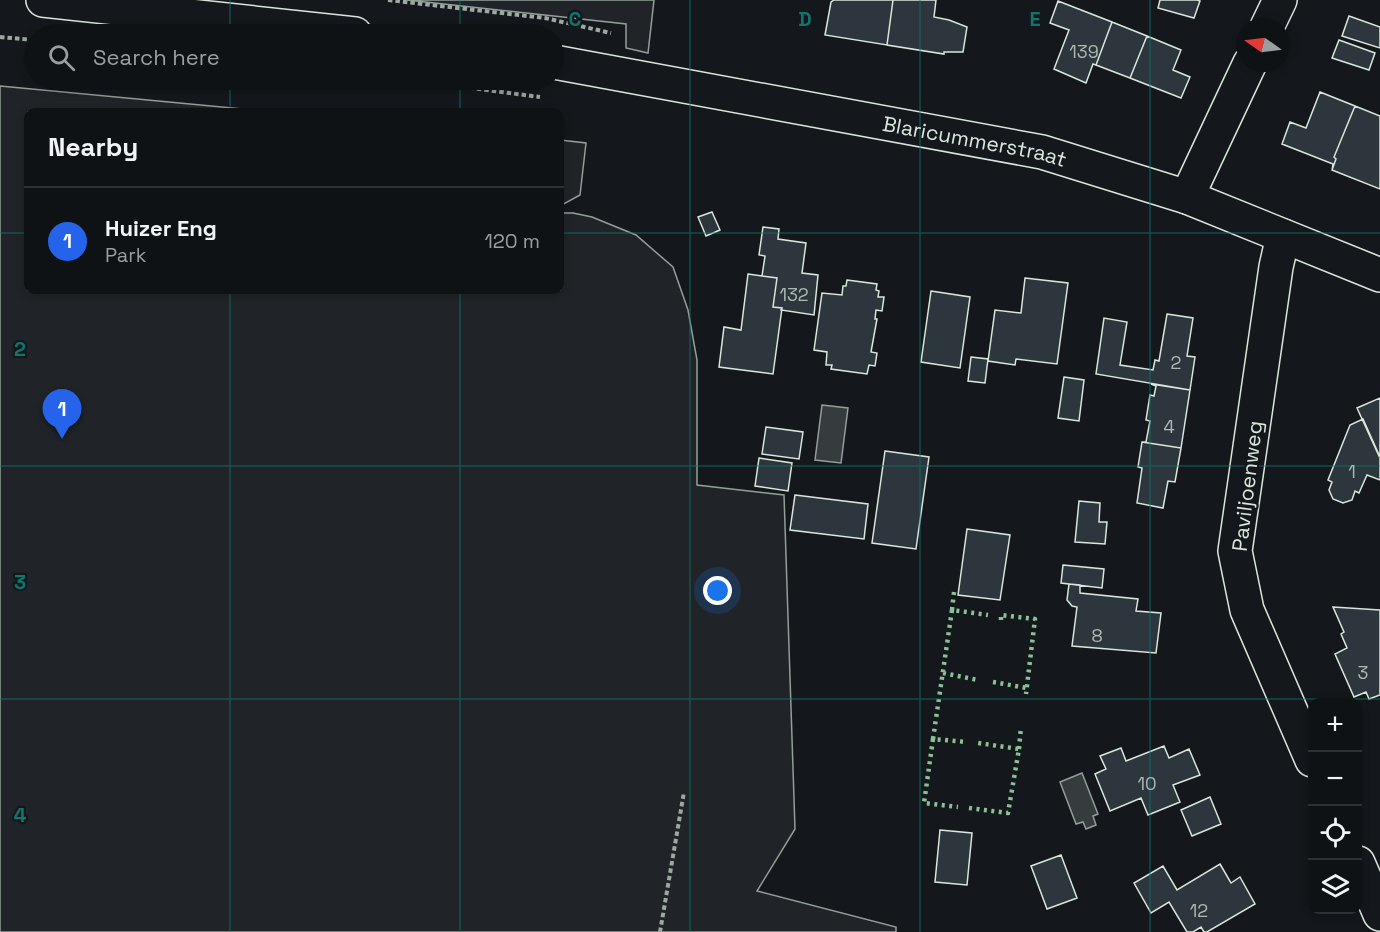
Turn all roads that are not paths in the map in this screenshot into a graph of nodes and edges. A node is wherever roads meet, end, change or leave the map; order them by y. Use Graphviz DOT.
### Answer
graph roads {
  1 [pos="43,0"];
  2 [pos="1280,0"];
  3 [pos="1271,18"];
  4 [pos="263,24"];
  5 [pos="564,64"];
  6 [pos="1246,72"];
  7 [pos="1187,197"];
  8 [pos="1283,236"];
  9 [pos="1380,275"];
  10 [pos="1309,752"];
  11 [pos="1362,872"];
  12 [pos="1380,914"];
  1 -- 4 [label="main road"];
  2 -- 3 [label="main road"];
  5 -- 7 [label="main road, Blaricummerstraat"];
  6 -- 7 [label="main road"];
  7 -- 8 [label="main road, Blaricummerstraat"];
  8 -- 9 [label="main road, Blaricummerstraat"];
  8 -- 10 [label="main road, Paviljoenweg"];
  11 -- 12 [label="main road"];
}
